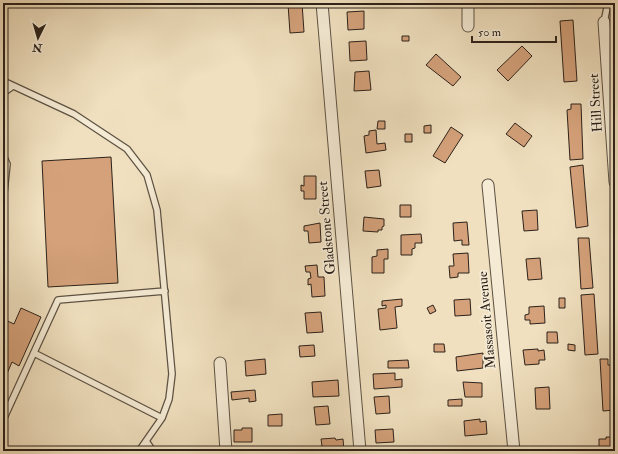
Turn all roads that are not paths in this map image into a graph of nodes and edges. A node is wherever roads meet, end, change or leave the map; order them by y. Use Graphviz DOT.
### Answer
graph roads {
  1 [pos="322,3"];
  2 [pos="468,3"];
  3 [pos="608,3"];
  4 [pos="604,22"];
  5 [pos="468,26"];
  6 [pos="3,81"];
  7 [pos="13,86"];
  8 [pos="3,93"];
  9 [pos="612,100"];
  10 [pos="3,156"];
  11 [pos="615,182"];
  12 [pos="488,185"];
  13 [pos="3,202"];
  14 [pos="165,291"];
  15 [pos="34,353"];
  16 [pos="220,363"];
  17 [pos="162,418"];
  18 [pos="3,420"];
  19 [pos="146,441"];
  20 [pos="139,451"];
  21 [pos="152,451"];
  22 [pos="226,451"];
  23 [pos="360,451"];
  24 [pos="514,451"];
  1 -- 23 [label="street, Gladstone Street"];
  2 -- 5 [label="street"];
  3 -- 4 [label="lane"];
  4 -- 9 [label="street, Hill Street"];
  6 -- 7 [label="lane"];
  7 -- 8 [label="lane"];
  7 -- 14 [label="lane"];
  9 -- 11 [label="street, Hill Street"];
  10 -- 13 [label="lane"];
  12 -- 24 [label="street, Massasoit Avenue"];
  14 -- 15 [label="lane"];
  14 -- 17 [label="lane"];
  15 -- 17 [label="lane"];
  15 -- 18 [label="lane"];
  16 -- 22 [label="street"];
  17 -- 19 [label="lane"];
  19 -- 20 [label="lane"];
  19 -- 21 [label="lane"];
}
